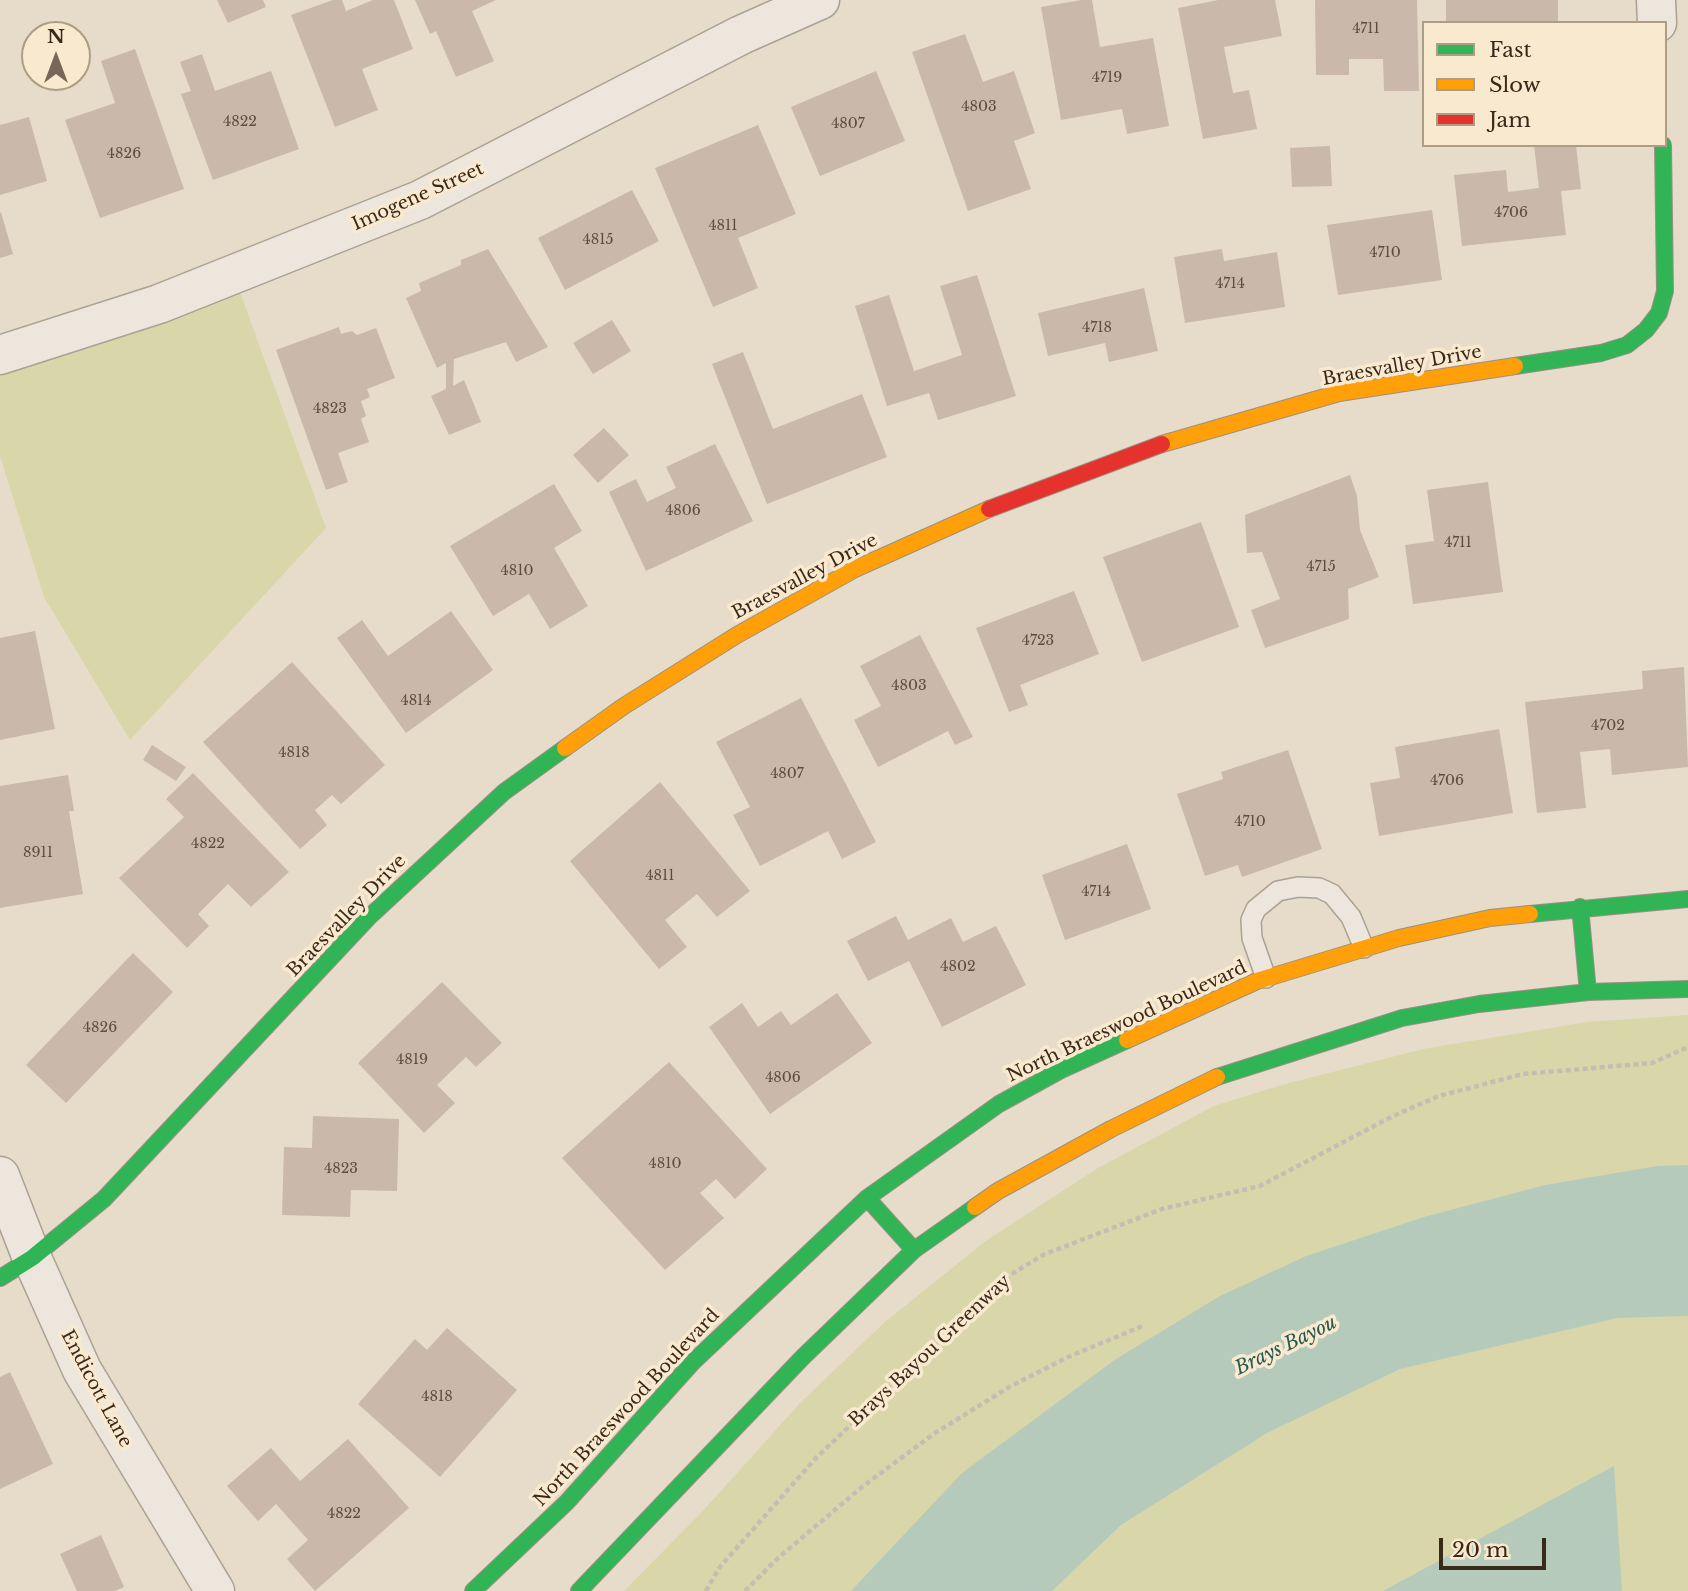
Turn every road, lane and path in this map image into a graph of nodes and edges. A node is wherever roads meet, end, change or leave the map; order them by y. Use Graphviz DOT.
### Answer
graph roads {
  1 [pos="820,0"];
  2 [pos="1656,0"];
  3 [pos="1657,21"];
  4 [pos="1663,147"];
  5 [pos="0,355"];
  6 [pos="1688,899"];
  7 [pos="1580,907"];
  8 [pos="1364,948"];
  9 [pos="1266,978"];
  10 [pos="1688,989"];
  11 [pos="1588,992"];
  12 [pos="1688,1047"];
  13 [pos="0,1175"];
  14 [pos="867,1198"];
  15 [pos="914,1250"];
  16 [pos="32,1258"];
  17 [pos="0,1278"];
  18 [pos="1145,1325"];
  19 [pos="215,1591"];
  20 [pos="473,1591"];
  21 [pos="579,1591"];
  22 [pos="706,1591"];
  23 [pos="746,1591"];
  1 -- 5 [label="street, Imogene Street"];
  2 -- 3 [label="street"];
  4 -- 16 [label="main road, Braesvalley Drive"];
  6 -- 7 [label="main road, North Braeswood Boulevard"];
  7 -- 8 [label="main road, North Braeswood Boulevard"];
  7 -- 11 [label="main road"];
  8 -- 9 [label="main road, North Braeswood Boulevard"];
  8 -- 9 [label="lane"];
  9 -- 14 [label="main road, North Braeswood Boulevard"];
  10 -- 11 [label="main road"];
  11 -- 15 [label="main road"];
  12 -- 22 [label="path, Brays Bayou Greenway"];
  13 -- 16 [label="street, Endicott Lane"];
  14 -- 15 [label="main road"];
  14 -- 20 [label="main road, North Braeswood Boulevard"];
  15 -- 21 [label="main road"];
  16 -- 17 [label="main road, Braesvalley Drive"];
  16 -- 19 [label="street, Endicott Lane"];
  18 -- 23 [label="path"];
}
